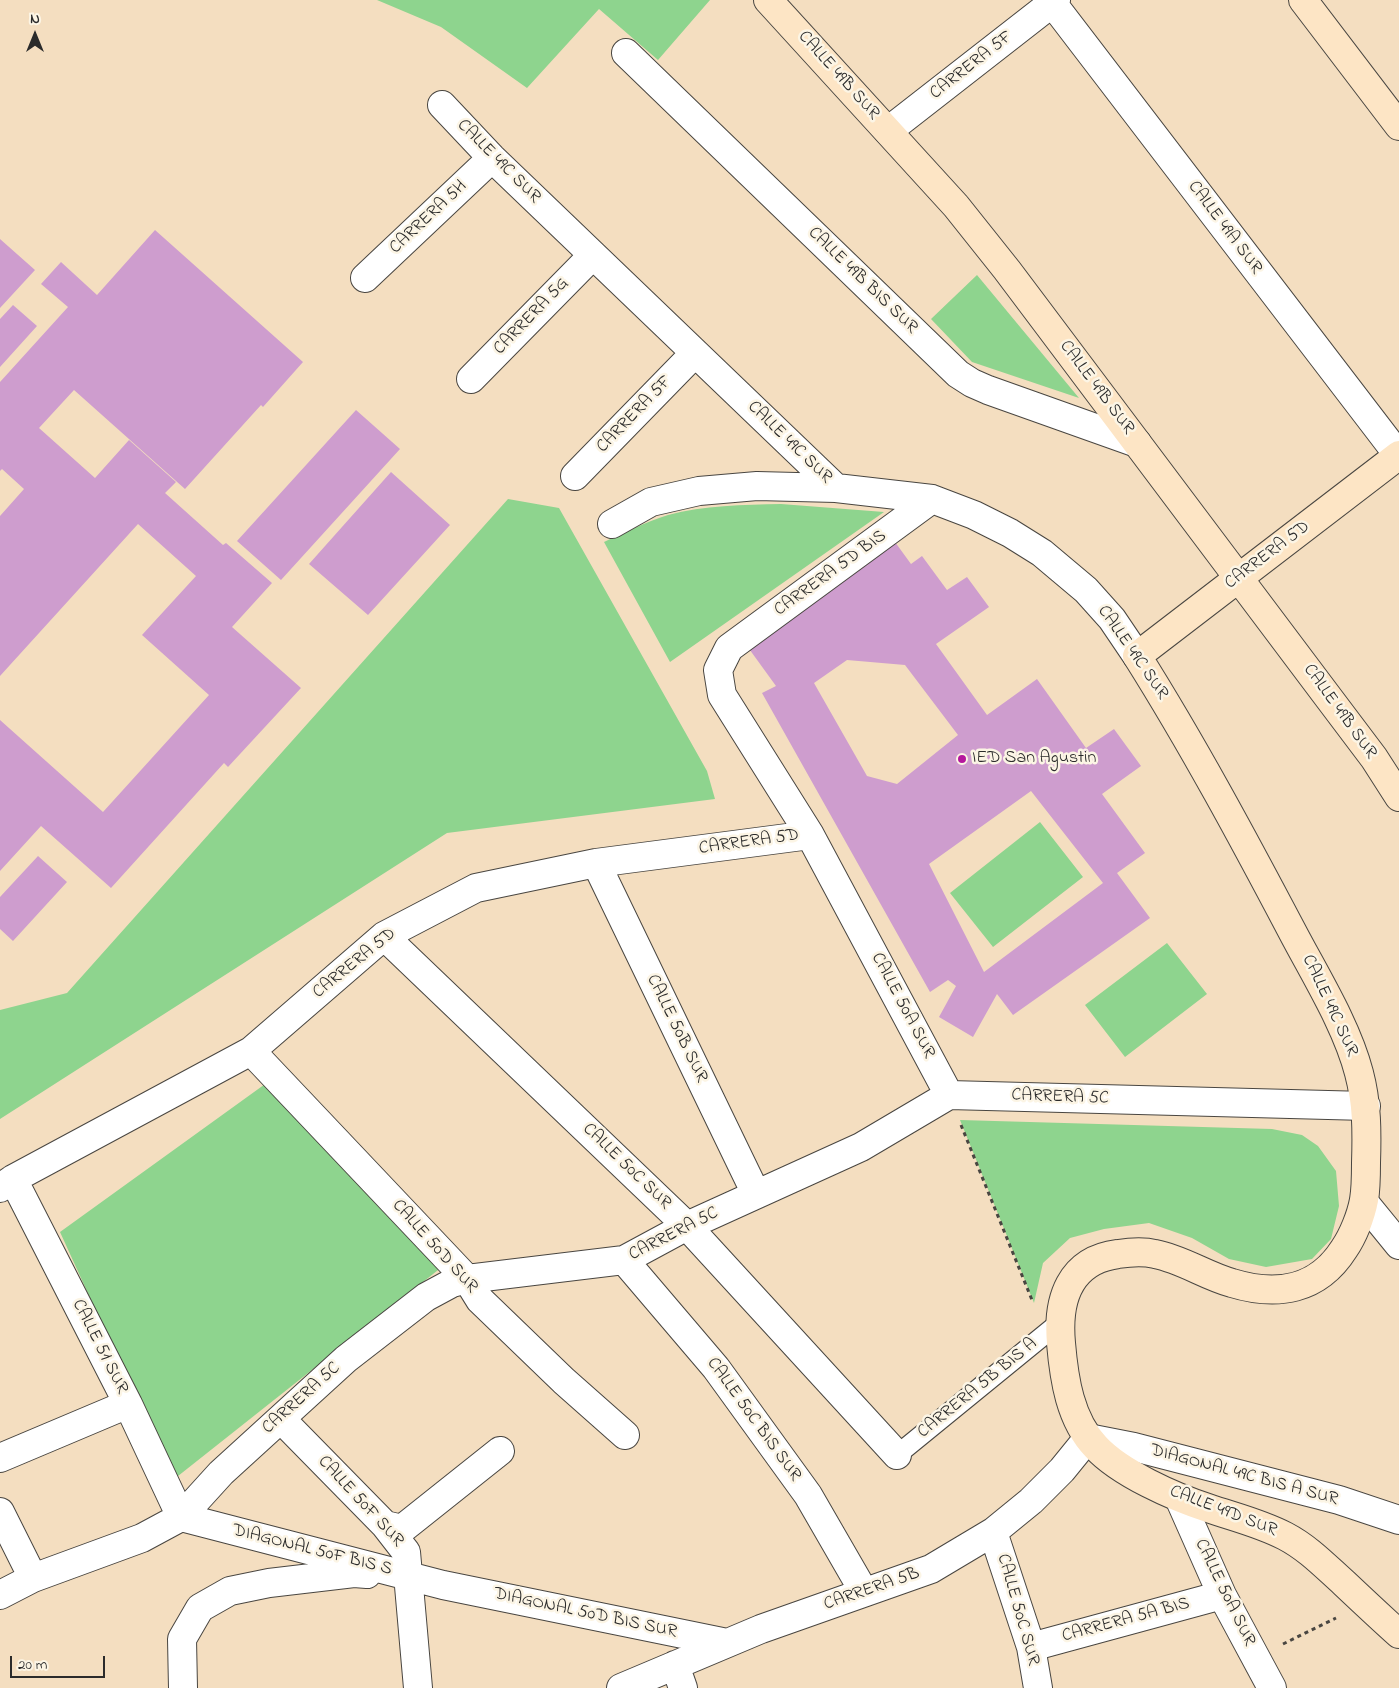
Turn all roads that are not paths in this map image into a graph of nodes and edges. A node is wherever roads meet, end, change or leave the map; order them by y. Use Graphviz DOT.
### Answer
graph roads {
  1 [pos="768,0"];
  2 [pos="1303,0"];
  3 [pos="1053,1"];
  4 [pos="626,53"];
  5 [pos="442,105"];
  6 [pos="1399,126"];
  7 [pos="888,131"];
  8 [pos="492,158"];
  9 [pos="593,255"];
  10 [pos="365,278"];
  11 [pos="695,353"];
  12 [pos="471,379"];
  13 [pos="1138,443"];
  14 [pos="1399,456"];
  15 [pos="576,476"];
  16 [pos="836,488"];
  17 [pos="932,499"];
  18 [pos="612,524"];
  19 [pos="1239,578"];
  20 [pos="730,648"];
  21 [pos="1138,656"];
  22 [pos="1399,797"];
  23 [pos="810,835"];
  24 [pos="596,863"];
  25 [pos="384,936"];
  26 [pos="251,1051"];
  27 [pos="949,1095"];
  28 [pos="1366,1106"];
  29 [pos="7,1183"];
  30 [pos="756,1194"];
  31 [pos="1364,1202"];
  32 [pos="688,1226"];
  33 [pos="1399,1246"];
  34 [pos="624,1260"];
  35 [pos="467,1279"];
  36 [pos="1053,1328"];
  37 [pos="1065,1381"];
  38 [pos="128,1404"];
  39 [pos="280,1418"];
  40 [pos="625,1435"];
  41 [pos="1088,1438"];
  42 [pos="500,1451"];
  43 [pos="897,1455"];
  44 [pos="0,1458"];
  45 [pos="1179,1498"];
  46 [pos="0,1512"];
  47 [pos="181,1517"];
  48 [pos="1399,1520"];
  49 [pos="385,1525"];
  50 [pos="993,1532"];
  51 [pos="408,1576"];
  52 [pos="33,1578"];
  53 [pos="443,1585"];
  54 [pos="864,1592"];
  55 [pos="0,1595"];
  56 [pos="1222,1595"];
  57 [pos="1399,1634"];
  58 [pos="727,1643"];
  59 [pos="1031,1648"];
  60 [pos="679,1677"];
  61 [pos="183,1688"];
  62 [pos="418,1688"];
  63 [pos="621,1688"];
  64 [pos="1038,1688"];
  65 [pos="1272,1688"];
  1 -- 7 [label="street, CALLE 49B SUR"];
  2 -- 6 [label="street"];
  3 -- 7 [label="street, CARRERA 5F"];
  3 -- 14 [label="street, CALLE 49A SUR"];
  4 -- 13 [label="street, CALLE 49B BIS SUR"];
  5 -- 8 [label="street, CALLE 49C SUR"];
  7 -- 13 [label="street, CALLE 49B SUR"];
  8 -- 9 [label="street, CALLE 49C SUR"];
  8 -- 10 [label="street, CARRERA 5H"];
  9 -- 11 [label="street, CALLE 49C SUR"];
  9 -- 12 [label="street, CARRERA 5G"];
  11 -- 15 [label="street, CARRERA 5F"];
  11 -- 16 [label="street, CALLE 49C SUR"];
  13 -- 19 [label="street, CALLE 49B SUR"];
  14 -- 19 [label="street, CARRERA 5D"];
  16 -- 17 [label="street, CALLE 49C SUR"];
  16 -- 18 [label="street"];
  17 -- 20 [label="street, CARRERA 5D BIS"];
  17 -- 21 [label="street, CALLE 49C SUR"];
  19 -- 21 [label="street, CARRERA 5D"];
  19 -- 22 [label="street, CALLE 49B SUR"];
  20 -- 23 [label="street, CALLE 50A SUR"];
  21 -- 28 [label="street, CALLE 49C SUR"];
  23 -- 24 [label="street, CARRERA 5D"];
  23 -- 27 [label="street, CALLE 50A SUR"];
  24 -- 25 [label="street, CARRERA 5D"];
  24 -- 30 [label="street, CALLE 50B SUR"];
  25 -- 26 [label="street, CARRERA 5D"];
  25 -- 32 [label="street, CALLE 50C SUR"];
  26 -- 29 [label="street, CARRERA 5D"];
  26 -- 35 [label="street, CALLE 50D SUR"];
  27 -- 28 [label="street, CARRERA 5C"];
  27 -- 30 [label="street, CARRERA 5C"];
  28 -- 31 [label="street, CALLE 49C SUR"];
  29 -- 38 [label="street, CALLE 51 SUR"];
  30 -- 32 [label="street, CARRERA 5C"];
  31 -- 33 [label="street"];
  31 -- 36 [label="street, CARRERA 5B BIS A"];
  32 -- 34 [label="street, CARRERA 5C"];
  32 -- 43 [label="street, CALLE 50C SUR"];
  34 -- 35 [label="street, CARRERA 5C"];
  34 -- 54 [label="street, CALLE 50C BIS SUR"];
  35 -- 39 [label="street, CARRERA 5C"];
  35 -- 40 [label="street, CALLE 50D SUR"];
  36 -- 37 [label="street, CARRERA 5B BIS A"];
  36 -- 43 [label="lane, CARRERA 5B BIS A"];
  37 -- 41 [label="street, CALLE 49D SUR"];
  38 -- 44 [label="street"];
  38 -- 47 [label="street, CALLE 51 SUR"];
  39 -- 47 [label="street, CARRERA 5C"];
  39 -- 49 [label="street, CALLE 50F SUR"];
  41 -- 45 [label="street, CALLE 49D SUR"];
  41 -- 48 [label="street, DIAGONAL 49C BIS A SUR"];
  41 -- 50 [label="street, CARRERA 5B"];
  42 -- 49 [label="street"];
  45 -- 56 [label="street, CALLE 50A SUR"];
  45 -- 57 [label="street, CALLE 49D SUR"];
  46 -- 52 [label="street"];
  47 -- 51 [label="street, DIAGONAL 50F BIS S"];
  47 -- 52 [label="street, CARRERA 5C"];
  49 -- 51 [label="street, CALLE 50F SUR"];
  50 -- 54 [label="street, CARRERA 5B"];
  50 -- 59 [label="street, CALLE 50C SUR"];
  51 -- 53 [label="street, DIAGONAL 50F BIS S"];
  51 -- 61 [label="street"];
  51 -- 62 [label="street, CALLE 50F SUR"];
  52 -- 55 [label="street, CARRERA 5C"];
  53 -- 58 [label="street, DIAGONAL 50D BIS SUR"];
  54 -- 58 [label="street, CARRERA 5B"];
  56 -- 59 [label="street, CARRERA 5A BIS"];
  56 -- 65 [label="street, CALLE 50A SUR"];
  58 -- 60 [label="street, CARRERA 5B"];
  59 -- 64 [label="street, CALLE 50C SUR"];
  60 -- 63 [label="street, CARRERA 5B"];
}
